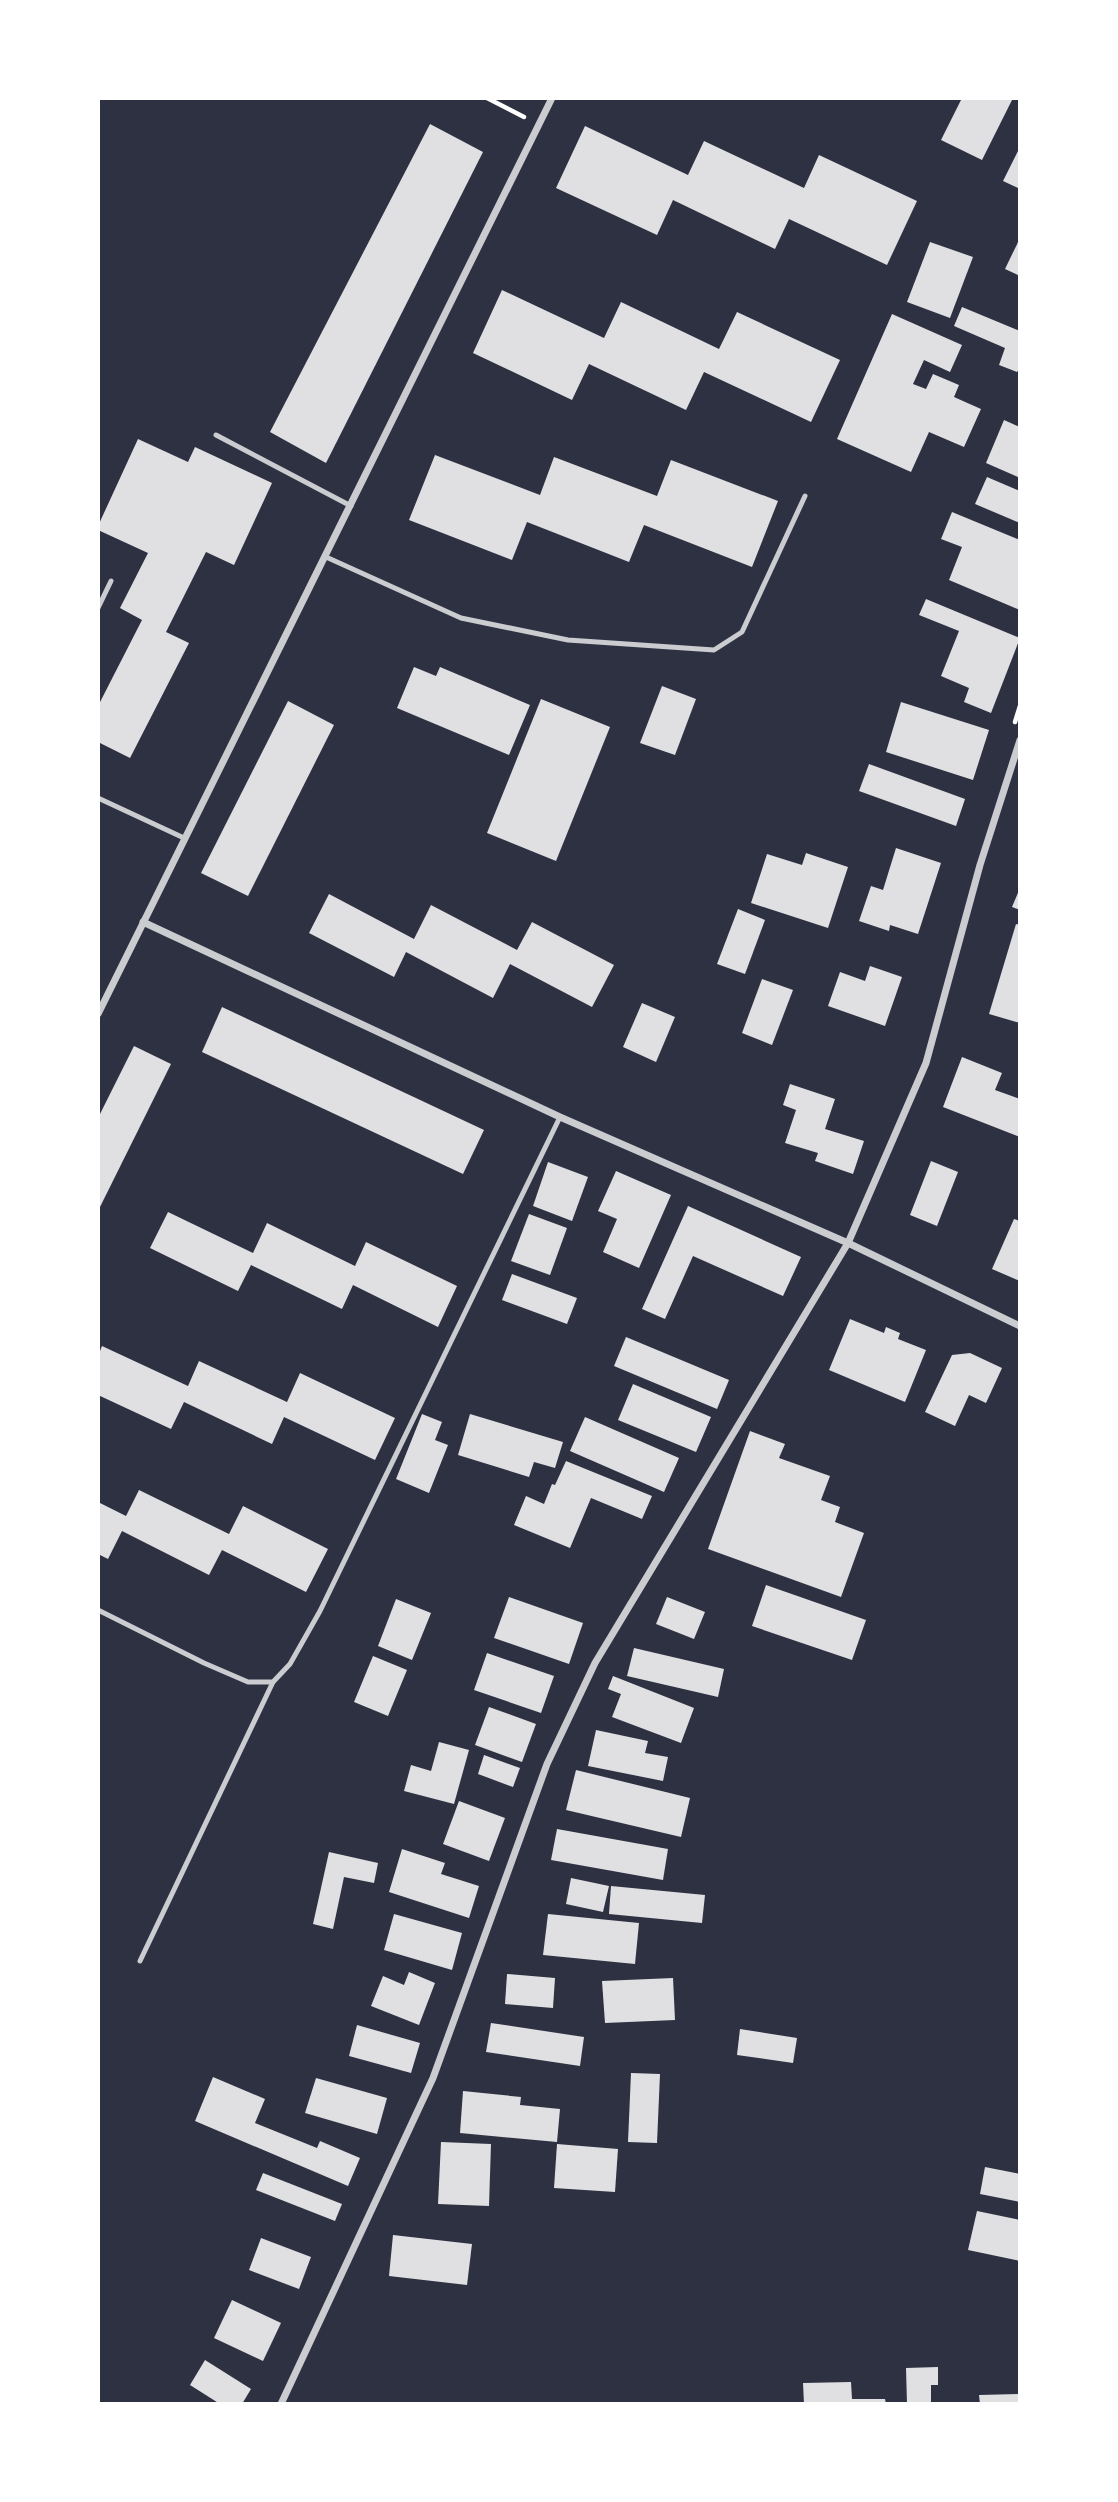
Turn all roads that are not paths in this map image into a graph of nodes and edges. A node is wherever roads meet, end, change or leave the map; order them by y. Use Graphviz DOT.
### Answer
graph roads {
  1 [pos="552,98"];
  2 [pos="216,435"];
  3 [pos="805,496"];
  4 [pos="351,506"];
  5 [pos="326,557"];
  6 [pos="111,581"];
  7 [pos="98,608"];
  8 [pos="1020,740"];
  9 [pos="98,799"];
  10 [pos="184,838"];
  11 [pos="143,922"];
  12 [pos="98,1014"];
  13 [pos="560,1117"];
  14 [pos="848,1243"];
  15 [pos="1020,1326"];
  16 [pos="98,1610"];
  17 [pos="273,1682"];
  18 [pos="140,1961"];
  19 [pos="281,2404"];
  1 -- 4 [label="street"];
  2 -- 4 [label="lane"];
  3 -- 5 [label="lane"];
  4 -- 5 [label="street"];
  5 -- 10 [label="street"];
  6 -- 7 [label="lane"];
  8 -- 14 [label="street"];
  9 -- 10 [label="lane"];
  10 -- 11 [label="street"];
  11 -- 12 [label="street"];
  11 -- 13 [label="street"];
  13 -- 14 [label="street"];
  13 -- 17 [label="lane"];
  14 -- 15 [label="street"];
  14 -- 19 [label="street"];
  16 -- 17 [label="lane"];
  17 -- 18 [label="lane"];
}
